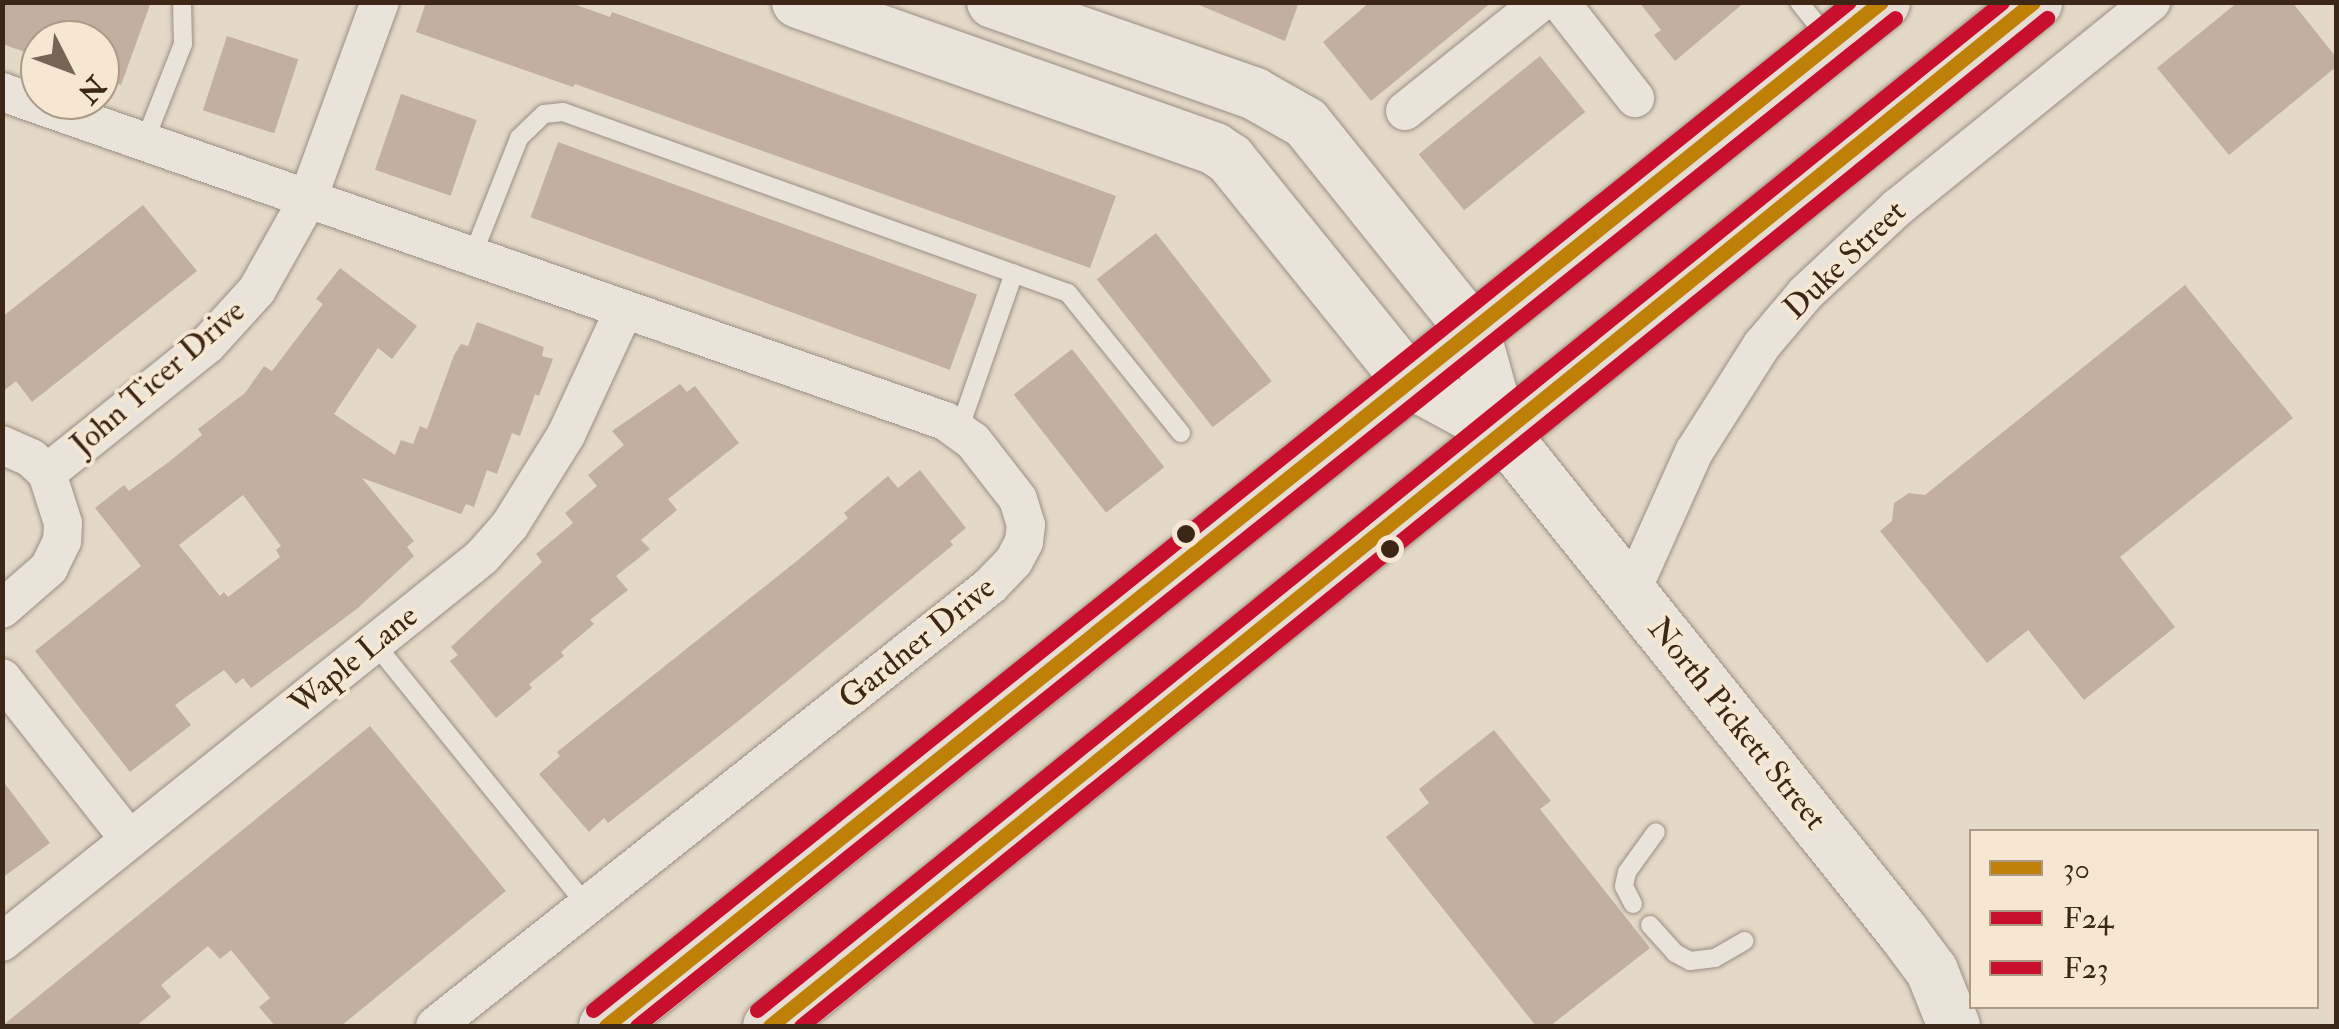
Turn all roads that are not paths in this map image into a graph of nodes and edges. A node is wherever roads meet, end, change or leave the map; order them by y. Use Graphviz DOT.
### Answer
graph roads {
  1 [pos="182,2"];
  2 [pos="380,2"];
  3 [pos="798,2"];
  4 [pos="994,2"];
  5 [pos="1541,2"];
  6 [pos="1560,2"];
  7 [pos="1882,2"];
  8 [pos="2034,2"];
  9 [pos="2151,2"];
  10 [pos="1816,23"];
  11 [pos="2,92"];
  12 [pos="1636,98"];
  13 [pos="1405,111"];
  14 [pos="144,143"];
  15 [pos="307,201"];
  16 [pos="472,258"];
  17 [pos="1014,273"];
  18 [pos="624,310"];
  19 [pos="1474,332"];
  20 [pos="1410,382"];
  21 [pos="959,430"];
  22 [pos="1502,432"];
  23 [pos="1181,433"];
  24 [pos="2,445"];
  25 [pos="47,473"];
  26 [pos="1631,592"];
  27 [pos="2,609"];
  28 [pos="375,644"];
  29 [pos="2,678"];
  30 [pos="1656,832"];
  31 [pos="130,840"];
  32 [pos="1634,904"];
  33 [pos="587,906"];
  34 [pos="1650,925"];
  35 [pos="1744,941"];
  36 [pos="2,942"];
  37 [pos="436,1026"];
  38 [pos="606,1026"];
  39 [pos="770,1026"];
  40 [pos="1954,1026"];
  1 -- 14 [label="lane"];
  2 -- 15 [label="street, John Ticer Drive"];
  3 -- 20 [label="street"];
  4 -- 19 [label="street"];
  5 -- 13 [label="street"];
  6 -- 12 [label="street"];
  7 -- 10 [label="main road"];
  8 -- 22 [label="main road"];
  9 -- 26 [label="street, Duke Street"];
  10 -- 19 [label="main road"];
  11 -- 14 [label="street, Gardner Drive"];
  14 -- 15 [label="street, Gardner Drive"];
  15 -- 16 [label="street, Gardner Drive"];
  15 -- 25 [label="street, John Ticer Drive"];
  16 -- 17 [label="lane"];
  16 -- 18 [label="street, Gardner Drive"];
  17 -- 21 [label="lane"];
  17 -- 23 [label="lane"];
  18 -- 21 [label="street, Gardner Drive"];
  18 -- 28 [label="street, Waple Lane"];
  19 -- 20 [label="main road"];
  19 -- 22 [label="street"];
  20 -- 22 [label="street"];
  20 -- 38 [label="main road"];
  21 -- 33 [label="street, Gardner Drive"];
  22 -- 26 [label="street, North Pickett Street"];
  22 -- 39 [label="main road"];
  24 -- 25 [label="street, John Ticer Drive"];
  25 -- 27 [label="street, John Ticer Drive"];
  26 -- 40 [label="street, North Pickett Street"];
  28 -- 31 [label="street, Waple Lane"];
  28 -- 33 [label="lane"];
  29 -- 31 [label="street"];
  30 -- 32 [label="lane"];
  31 -- 36 [label="street, Waple Lane"];
  33 -- 37 [label="street, Gardner Drive"];
  34 -- 35 [label="lane"];
}
